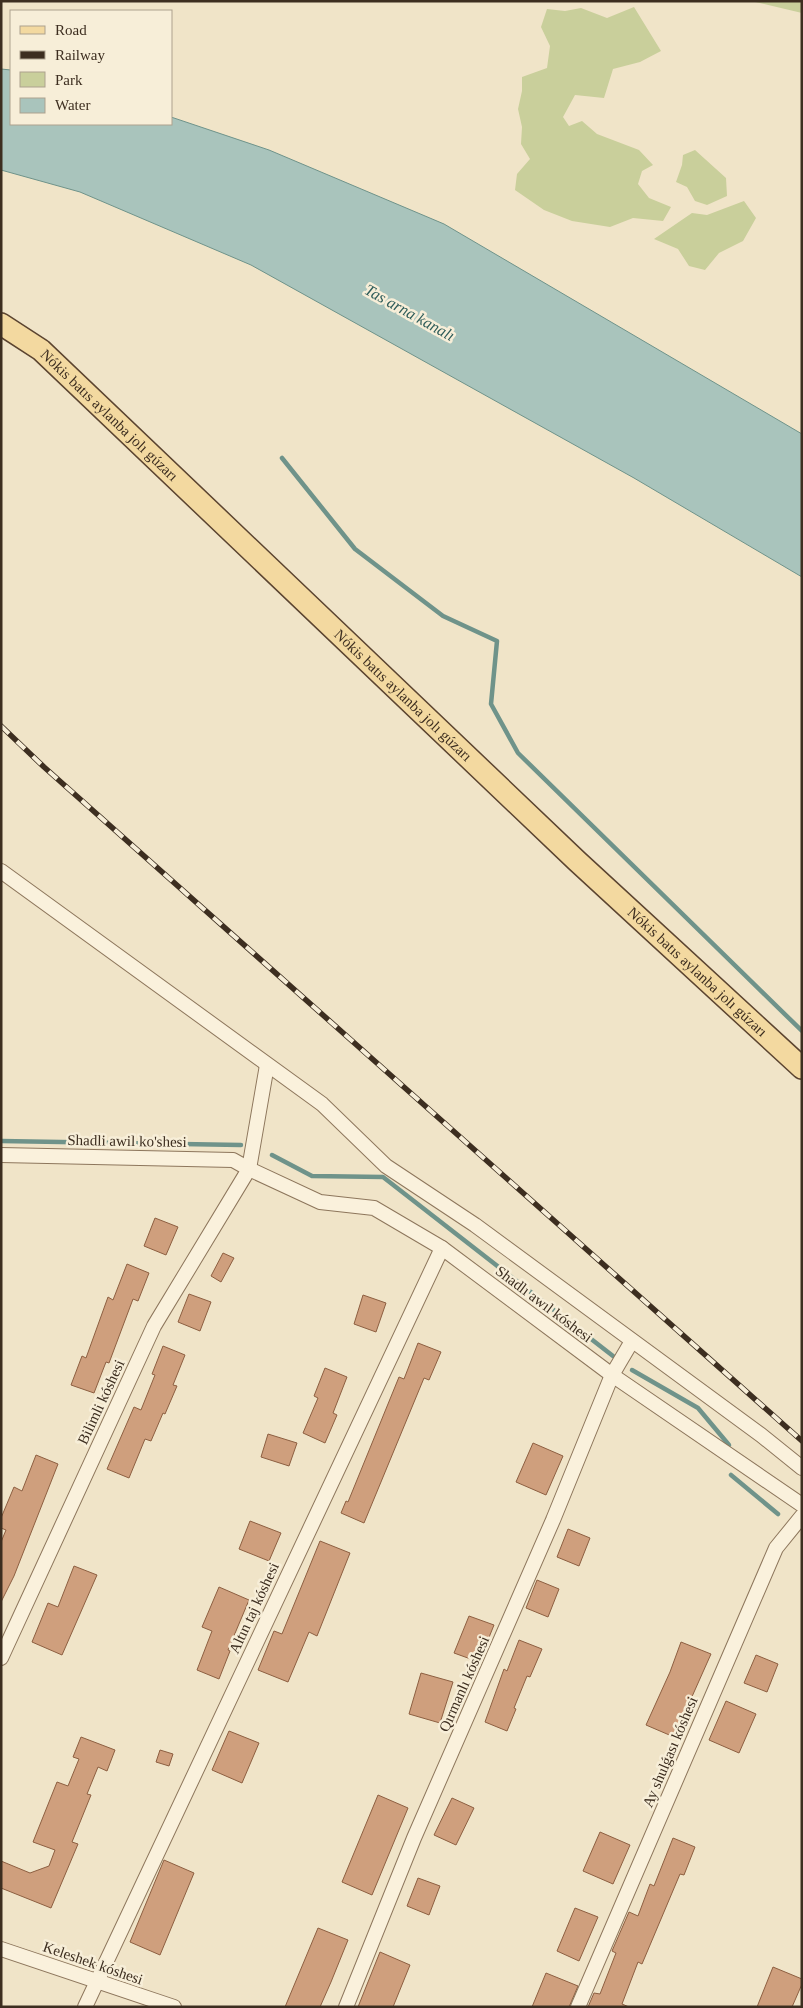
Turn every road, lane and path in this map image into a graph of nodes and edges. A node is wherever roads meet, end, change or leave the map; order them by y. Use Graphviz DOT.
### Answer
graph roads {
  1 [pos="1,324"];
  2 [pos="1,871"];
  3 [pos="267,1065"];
  4 [pos="802,1068"];
  5 [pos="1,1155"];
  6 [pos="249,1169"];
  7 [pos="442,1248"];
  8 [pos="632,1341"];
  9 [pos="612,1376"];
  10 [pos="802,1468"];
  11 [pos="802,1505"];
  12 [pos="802,1516"];
  13 [pos="1,1658"];
  14 [pos="1,1949"];
  15 [pos="96,1982"];
  16 [pos="85,2007"];
  17 [pos="174,2007"];
  18 [pos="346,2007"];
  19 [pos="578,2007"];
  1 -- 4 [label="main road, Nókis batıs aylanba jolı gúzarı"];
  2 -- 3 [label="street"];
  3 -- 6 [label="street"];
  3 -- 8 [label="street"];
  5 -- 6 [label="street, Shadli awil ko'shesi"];
  6 -- 7 [label="street, Shadlı awıl kóshesi"];
  6 -- 13 [label="street, Bilimli kóshesi"];
  7 -- 9 [label="street, Shadlı awıl kóshesi"];
  7 -- 15 [label="street, Altın taj kóshesi"];
  8 -- 9 [label="street, Qırmanlı kóshesi"];
  8 -- 10 [label="street"];
  9 -- 11 [label="street, Shadlı awıl kóshesi"];
  9 -- 18 [label="street, Qırmanlı kóshesi"];
  12 -- 19 [label="street, Ay shulǵası kóshesi"];
  14 -- 15 [label="street, Keleshek kóshesi"];
  15 -- 16 [label="street, Altın taj kóshesi"];
  15 -- 17 [label="street, Keleshek kóshesi"];
}
